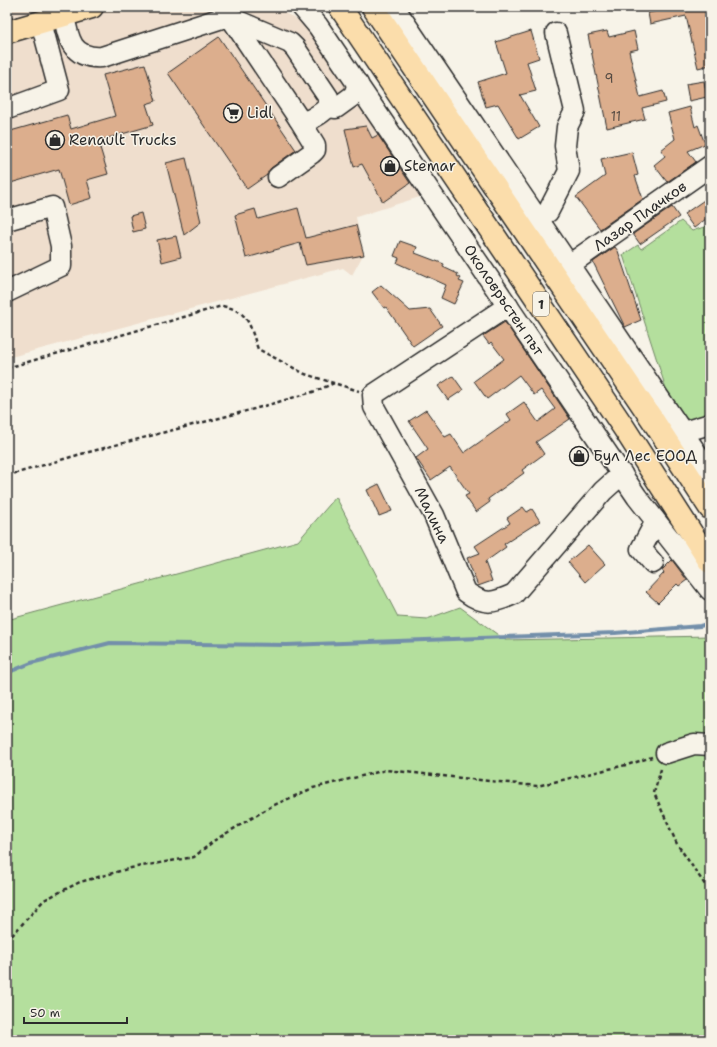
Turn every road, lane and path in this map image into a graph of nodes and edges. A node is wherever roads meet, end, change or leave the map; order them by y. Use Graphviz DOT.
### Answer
graph roads {
  1 [pos="92,7"];
  2 [pos="302,7"];
  3 [pos="340,7"];
  4 [pos="373,7"];
  5 [pos="394,7"];
  6 [pos="64,15"];
  7 [pos="231,18"];
  8 [pos="41,22"];
  9 [pos="7,32"];
  10 [pos="556,33"];
  11 [pos="358,84"];
  12 [pos="328,107"];
  13 [pos="7,108"];
  14 [pos="299,119"];
  15 [pos="710,166"];
  16 [pos="278,177"];
  17 [pos="538,218"];
  18 [pos="7,220"];
  19 [pos="569,265"];
  20 [pos="7,292"];
  21 [pos="508,306"];
  22 [pos="7,368"];
  23 [pos="334,383"];
  24 [pos="372,395"];
  25 [pos="710,424"];
  26 [pos="683,432"];
  27 [pos="7,474"];
  28 [pos="622,474"];
  29 [pos="710,476"];
  30 [pos="710,508"];
  31 [pos="654,519"];
  32 [pos="710,562"];
  33 [pos="653,563"];
  34 [pos="710,590"];
  35 [pos="710,745"];
  36 [pos="666,753"];
  37 [pos="710,892"];
  38 [pos="7,941"];
  1 -- 6 [label="main road"];
  2 -- 11 [label="street, Околовръстен път"];
  3 -- 32 [label="main road, Околовръстен път / 1"];
  4 -- 30 [label="main road, 1"];
  5 -- 17 [label="street"];
  6 -- 7 [label="street"];
  6 -- 8 [label="main road"];
  7 -- 12 [label="street"];
  7 -- 14 [label="street"];
  8 -- 9 [label="main road"];
  8 -- 13 [label="street"];
  10 -- 17 [label="street"];
  11 -- 12 [label="street"];
  11 -- 21 [label="street, Околовръстен път"];
  12 -- 14 [label="street"];
  14 -- 16 [label="street"];
  15 -- 19 [label="street, Лазар Плачков"];
  17 -- 19 [label="street"];
  18 -- 20 [label="street"];
  19 -- 26 [label="street"];
  21 -- 24 [label="street"];
  21 -- 28 [label="street, Околовръстен път"];
  22 -- 23 [label="path"];
  23 -- 24 [label="path"];
  23 -- 27 [label="path"];
  24 -- 28 [label="street, Малина"];
  25 -- 26 [label="street"];
  26 -- 29 [label="street"];
  28 -- 31 [label="street, Околовръстен път"];
  31 -- 33 [label="street"];
  31 -- 34 [label="street, Околовръстен път"];
  35 -- 36 [label="street"];
  36 -- 37 [label="path"];
  36 -- 38 [label="path"];
}
